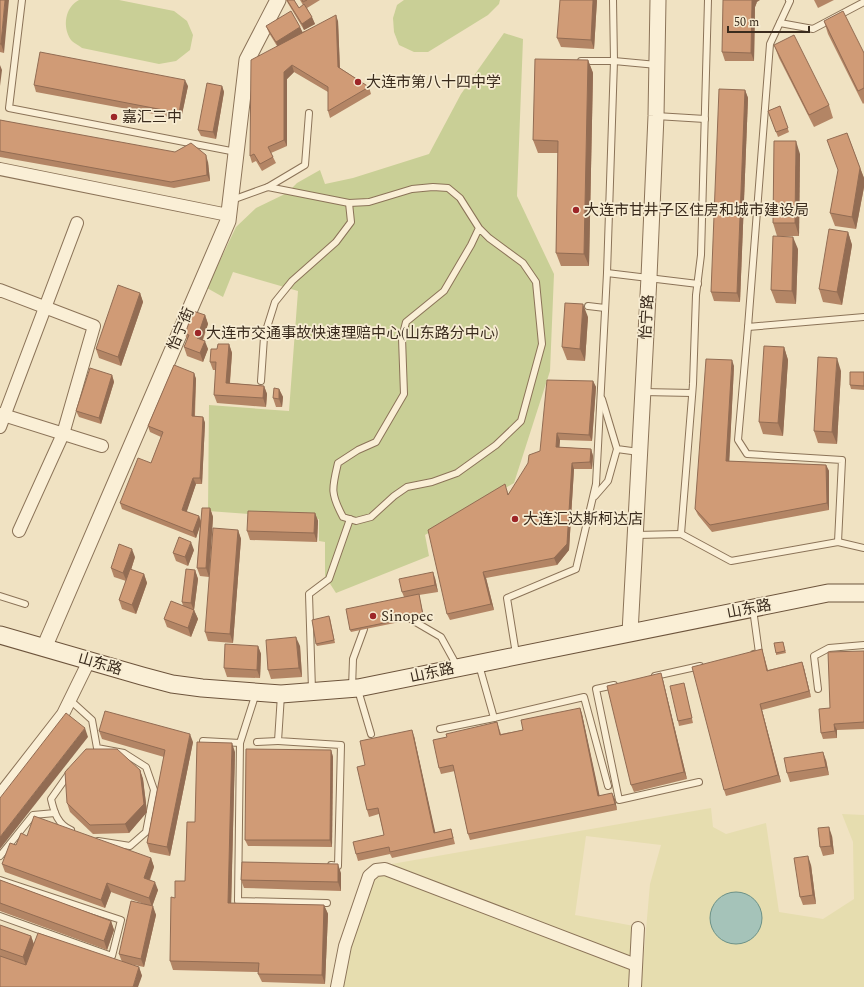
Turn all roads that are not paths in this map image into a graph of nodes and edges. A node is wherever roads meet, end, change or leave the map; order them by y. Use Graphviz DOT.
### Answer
graph roads {
  1 [pos="22,0"];
  2 [pos="278,0"];
  3 [pos="613,0"];
  4 [pos="658,0"];
  5 [pos="708,0"];
  6 [pos="789,0"];
  7 [pos="864,2"];
  8 [pos="780,23"];
  9 [pos="575,61"];
  10 [pos="614,61"];
  11 [pos="657,65"];
  12 [pos="309,113"];
  13 [pos="656,116"];
  14 [pos="705,119"];
  15 [pos="236,152"];
  16 [pos="0,169"];
  17 [pos="268,187"];
  18 [pos="348,203"];
  19 [pos="229,208"];
  20 [pos="77,223"];
  21 [pos="479,228"];
  22 [pos="607,273"];
  23 [pos="649,277"];
  24 [pos="698,284"];
  25 [pos="0,291"];
  26 [pos="588,306"];
  27 [pos="45,307"];
  28 [pos="605,308"];
  29 [pos="864,316"];
  30 [pos="748,327"];
  31 [pos="261,381"];
  32 [pos="643,392"];
  33 [pos="692,393"];
  34 [pos="600,394"];
  35 [pos="2,414"];
  36 [pos="0,427"];
  37 [pos="63,434"];
  38 [pos="102,446"];
  39 [pos="617,450"];
  40 [pos="640,452"];
  41 [pos="593,498"];
  42 [pos="350,519"];
  43 [pos="19,531"];
  44 [pos="681,534"];
  45 [pos="636,535"];
  46 [pos="838,542"];
  47 [pos="864,548"];
  48 [pos="864,593"];
  49 [pos="0,596"];
  50 [pos="25,604"];
  51 [pos="753,608"];
  52 [pos="412,620"];
  53 [pos="364,629"];
  54 [pos="630,633"];
  55 [pos="0,635"];
  56 [pos="864,644"];
  57 [pos="44,648"];
  58 [pos="516,656"];
  59 [pos="744,656"];
  60 [pos="89,661"];
  61 [pos="478,664"];
  62 [pos="707,665"];
  63 [pos="458,668"];
  64 [pos="648,678"];
  65 [pos="618,684"];
  66 [pos="355,688"];
  67 [pos="818,689"];
  68 [pos="256,691"];
  69 [pos="312,692"];
  70 [pos="281,694"];
  71 [pos="70,700"];
  72 [pos="494,718"];
  73 [pos="440,729"];
  74 [pos="371,734"];
  75 [pos="203,741"];
  76 [pos="278,741"];
  77 [pos="257,742"];
  78 [pos="240,743"];
  79 [pos="73,768"];
  80 [pos="699,782"];
  81 [pos="608,786"];
  82 [pos="0,795"];
  83 [pos="55,813"];
  84 [pos="77,833"];
  85 [pos="89,838"];
  86 [pos="0,856"];
  87 [pos="323,865"];
  88 [pos="0,880"];
  89 [pos="327,904"];
  90 [pos="0,916"];
  91 [pos="638,928"];
  92 [pos="636,965"];
  93 [pos="337,987"];
  94 [pos="635,987"];
  1 -- 15 [label="lane"];
  2 -- 15 [label="street, 怡宁街"];
  3 -- 10 [label="lane"];
  4 -- 11 [label="street, 怡宁路"];
  5 -- 14 [label="lane"];
  6 -- 8 [label="lane"];
  7 -- 8 [label="lane"];
  8 -- 30 [label="lane"];
  9 -- 10 [label="lane"];
  10 -- 11 [label="lane"];
  10 -- 22 [label="lane"];
  11 -- 13 [label="street, 怡宁路"];
  12 -- 17 [label="lane"];
  13 -- 14 [label="lane"];
  13 -- 23 [label="street, 怡宁路"];
  14 -- 24 [label="lane"];
  15 -- 19 [label="street, 怡宁街"];
  16 -- 19 [label="street"];
  17 -- 18 [label="lane"];
  17 -- 19 [label="lane"];
  18 -- 21 [label="lane"];
  18 -- 31 [label="lane"];
  19 -- 57 [label="street, 怡宁街"];
  20 -- 27 [label="street"];
  21 -- 42 [label="lane"];
  21 -- 42 [label="lane"];
  22 -- 23 [label="lane"];
  22 -- 28 [label="lane"];
  23 -- 24 [label="lane"];
  23 -- 32 [label="street, 怡宁路"];
  24 -- 33 [label="lane"];
  25 -- 27 [label="street"];
  26 -- 28 [label="lane"];
  27 -- 35 [label="street"];
  27 -- 37 [label="street"];
  28 -- 34 [label="lane"];
  29 -- 30 [label="lane"];
  30 -- 46 [label="lane"];
  32 -- 33 [label="lane"];
  32 -- 40 [label="street, 怡宁路"];
  33 -- 44 [label="lane"];
  34 -- 39 [label="lane"];
  34 -- 41 [label="lane"];
  35 -- 36 [label="street"];
  35 -- 37 [label="street"];
  37 -- 38 [label="street"];
  37 -- 43 [label="street"];
  39 -- 40 [label="lane"];
  39 -- 41 [label="lane"];
  40 -- 45 [label="street, 怡宁路"];
  41 -- 58 [label="lane"];
  42 -- 69 [label="lane"];
  44 -- 45 [label="lane"];
  44 -- 46 [label="lane"];
  45 -- 54 [label="street, 怡宁路"];
  46 -- 47 [label="lane"];
  48 -- 51 [label="main road, 山东路"];
  49 -- 50 [label="lane"];
  51 -- 54 [label="main road, 山东路"];
  51 -- 59 [label="lane"];
  52 -- 63 [label="lane"];
  53 -- 66 [label="lane"];
  54 -- 58 [label="main road, 山东路"];
  55 -- 57 [label="main road, 山东路"];
  56 -- 67 [label="lane"];
  57 -- 60 [label="main road, 山东路"];
  58 -- 61 [label="main road, 山东路"];
  60 -- 68 [label="main road, 山东路"];
  60 -- 71 [label="street"];
  61 -- 63 [label="main road, 山东路"];
  61 -- 72 [label="lane"];
  62 -- 64 [label="lane"];
  63 -- 66 [label="main road, 山东路"];
  65 -- 80 [label="lane"];
  66 -- 69 [label="main road, 山东路"];
  66 -- 74 [label="lane"];
  68 -- 70 [label="main road, 山东路"];
  68 -- 78 [label="lane"];
  69 -- 70 [label="main road, 山东路"];
  70 -- 76 [label="lane"];
  71 -- 82 [label="street"];
  71 -- 85 [label="lane"];
  72 -- 73 [label="lane"];
  72 -- 81 [label="lane"];
  75 -- 78 [label="lane"];
  76 -- 77 [label="lane"];
  76 -- 87 [label="lane"];
  78 -- 89 [label="lane"];
  79 -- 83 [label="lane"];
  83 -- 84 [label="lane"];
  83 -- 86 [label="lane"];
  88 -- 90 [label="lane"];
  91 -- 92 [label="street"];
  92 -- 93 [label="street"];
  92 -- 94 [label="street"];
}
